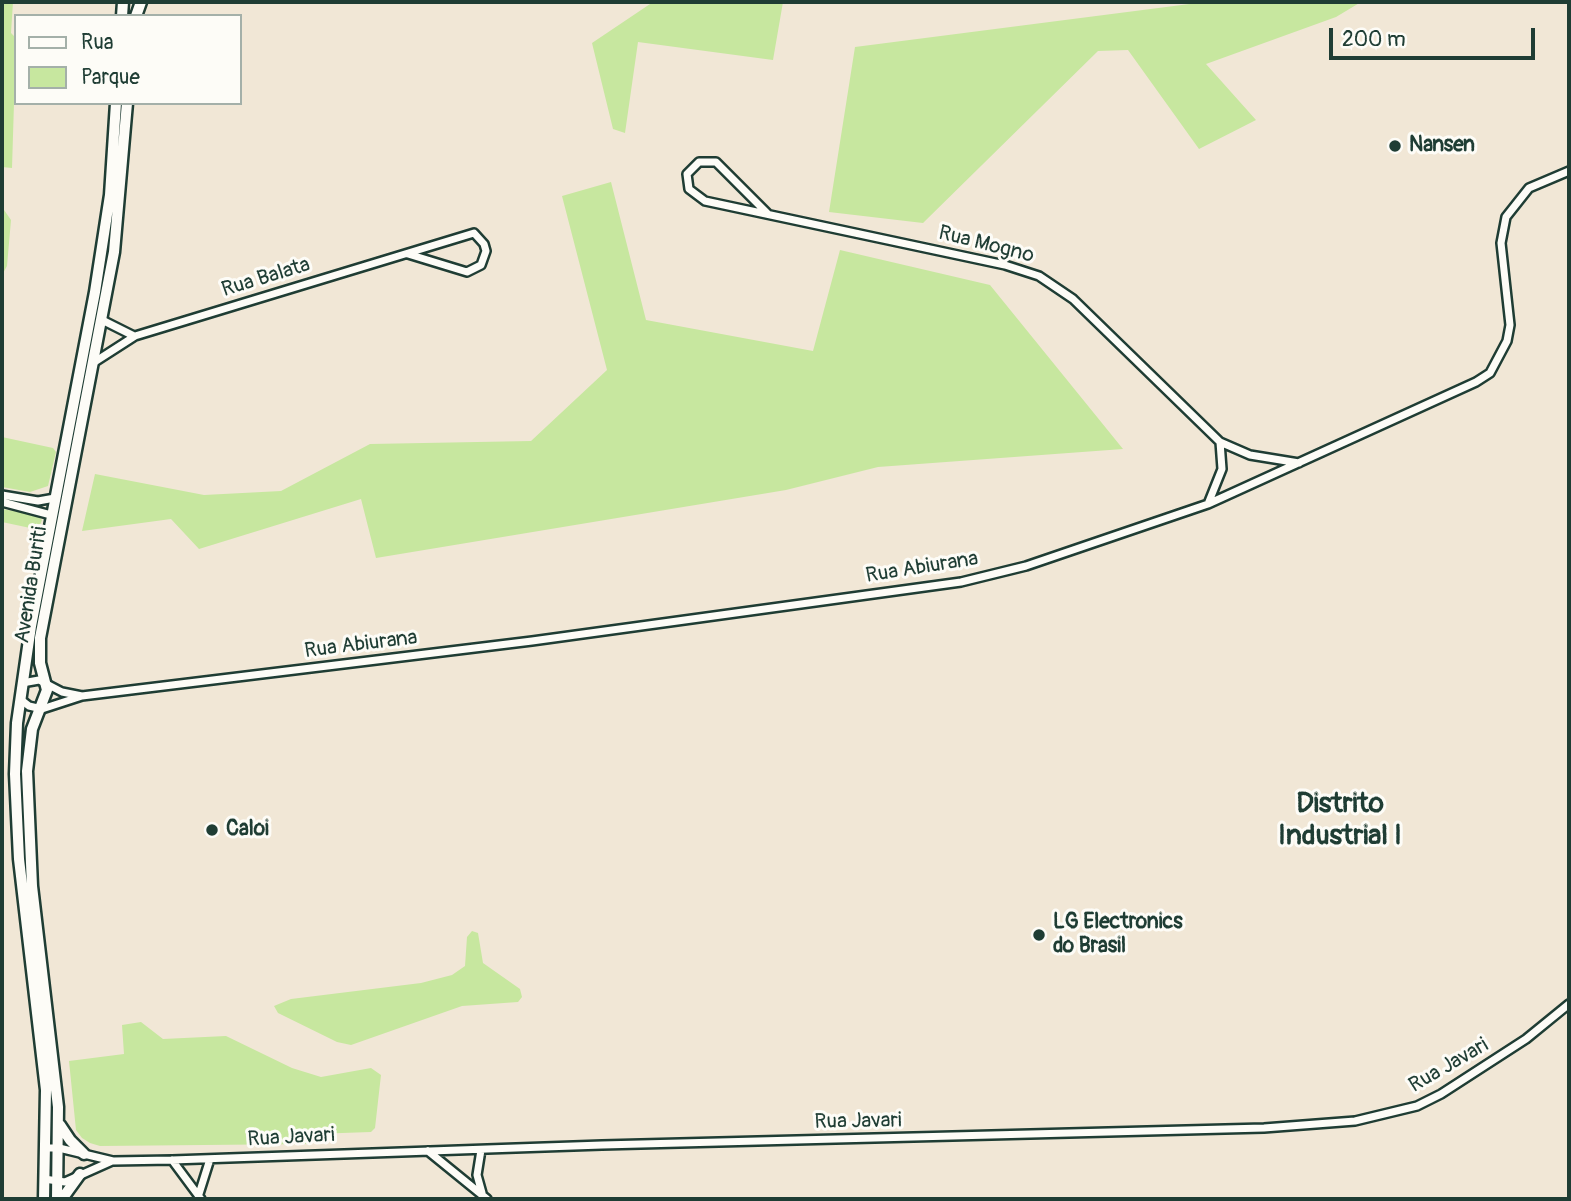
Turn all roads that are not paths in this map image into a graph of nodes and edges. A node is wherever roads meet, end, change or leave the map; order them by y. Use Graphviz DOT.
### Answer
graph roads {
  1 [pos="116,105"];
  2 [pos="127,105"];
  3 [pos="1569,171"];
  4 [pos="767,213"];
  5 [pos="408,254"];
  6 [pos="102,320"];
  7 [pos="135,336"];
  8 [pos="93,363"];
  9 [pos="1220,442"];
  10 [pos="1300,463"];
  11 [pos="2,495"];
  12 [pos="55,498"];
  13 [pos="2,502"];
  14 [pos="1208,504"];
  15 [pos="51,515"];
  16 [pos="22,683"];
  17 [pos="46,683"];
  18 [pos="82,696"];
  19 [pos="20,699"];
  20 [pos="42,709"];
  21 [pos="1569,1004"];
  22 [pos="58,1122"];
  23 [pos="45,1148"];
  24 [pos="59,1148"];
  25 [pos="428,1150"];
  26 [pos="481,1150"];
  27 [pos="84,1154"];
  28 [pos="210,1159"];
  29 [pos="172,1160"];
  30 [pos="113,1161"];
  31 [pos="80,1174"];
  32 [pos="44,1179"];
  33 [pos="58,1182"];
  34 [pos="485,1196"];
  35 [pos="200,1197"];
  36 [pos="44,1199"];
  37 [pos="57,1199"];
  38 [pos="62,1199"];
  1 -- 12 [label="main road, Avenida Buriti"];
  2 -- 6 [label="main road, Avenida Buriti"];
  3 -- 10 [label="street, Rua Abiurana"];
  4 -- 4 [label="street, Rua Mogno"];
  4 -- 9 [label="street, Rua Mogno"];
  5 -- 5 [label="street, Rua Balata"];
  5 -- 7 [label="street, Rua Balata"];
  6 -- 7 [label="street"];
  6 -- 8 [label="main road, Avenida Buriti"];
  7 -- 8 [label="street, Rua Balata"];
  8 -- 17 [label="main road, Avenida Buriti"];
  9 -- 10 [label="street, Rua Mogno"];
  9 -- 14 [label="street"];
  10 -- 14 [label="street, Rua Abiurana"];
  11 -- 12 [label="street"];
  12 -- 15 [label="main road, Avenida Buriti"];
  13 -- 15 [label="street"];
  14 -- 18 [label="street, Rua Abiurana"];
  15 -- 16 [label="main road, Avenida Buriti"];
  16 -- 17 [label="street, Rua Abiurana"];
  16 -- 19 [label="main road, Avenida Buriti"];
  17 -- 18 [label="street, Rua Abiurana"];
  17 -- 20 [label="main road, Avenida Buriti"];
  18 -- 20 [label="street, Rua Abiurana"];
  19 -- 20 [label="street"];
  19 -- 23 [label="main road, Avenida Buriti"];
  20 -- 22 [label="main road, Avenida Buriti"];
  21 -- 26 [label="street, Rua Javari"];
  22 -- 24 [label="main road, Avenida Buriti"];
  22 -- 27 [label="main road"];
  23 -- 24 [label="street, Rua Javari"];
  23 -- 32 [label="main road, Avenida Buriti"];
  24 -- 27 [label="street, Rua Javari"];
  24 -- 33 [label="main road, Avenida Buriti"];
  25 -- 26 [label="street, Rua Javari"];
  25 -- 28 [label="street, Rua Javari"];
  25 -- 34 [label="street"];
  26 -- 34 [label="street"];
  27 -- 30 [label="street, Rua Javari"];
  28 -- 29 [label="street, Rua Javari"];
  28 -- 35 [label="street"];
  29 -- 30 [label="street, Rua Javari"];
  29 -- 35 [label="street"];
  30 -- 31 [label="street, Rua Javari"];
  31 -- 33 [label="street, Rua Javari"];
  31 -- 38 [label="main road"];
  32 -- 33 [label="street"];
  32 -- 36 [label="main road, Avenida Buriti"];
  33 -- 37 [label="main road, Avenida Buriti"];
}
